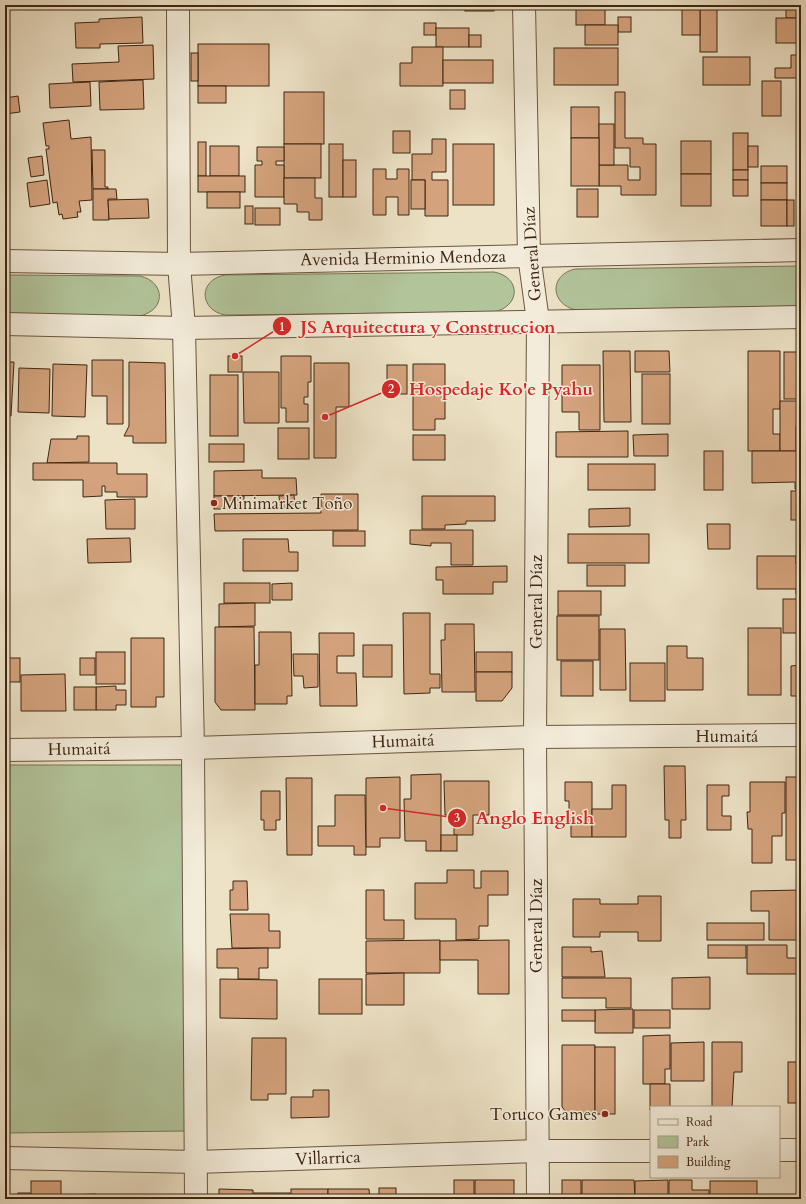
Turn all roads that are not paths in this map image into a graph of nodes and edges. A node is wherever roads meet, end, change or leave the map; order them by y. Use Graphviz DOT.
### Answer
graph roads {
  1 [pos="178,5"];
  2 [pos="524,5"];
  3 [pos="801,250"];
  4 [pos="529,255"];
  5 [pos="5,261"];
  6 [pos="179,264"];
  7 [pos="801,317"];
  8 [pos="538,321"];
  9 [pos="5,324"];
  10 [pos="184,328"];
  11 [pos="801,735"];
  12 [pos="534,737"];
  13 [pos="193,748"];
  14 [pos="5,750"];
  15 [pos="780,1150"];
  16 [pos="801,1150"];
  17 [pos="538,1151"];
  18 [pos="650,1151"];
  19 [pos="5,1158"];
  20 [pos="196,1162"];
  21 [pos="196,1199"];
  22 [pos="538,1199"];
  1 -- 6 [label="street"];
  2 -- 4 [label="street, General Díaz"];
  3 -- 4 [label="street, Avenida Herminio Mendoza"];
  4 -- 6 [label="street, Avenida Herminio Mendoza"];
  4 -- 8 [label="street, General Díaz"];
  5 -- 6 [label="street, Avenida Herminio Mendoza"];
  6 -- 10 [label="street"];
  7 -- 8 [label="street"];
  8 -- 10 [label="street"];
  8 -- 12 [label="street, General Díaz"];
  9 -- 10 [label="street"];
  10 -- 13 [label="street"];
  11 -- 12 [label="street, Humaitá"];
  12 -- 13 [label="street, Humaitá"];
  12 -- 17 [label="street, General Díaz"];
  13 -- 14 [label="street, Humaitá"];
  13 -- 20 [label="street"];
  15 -- 16 [label="street"];
  17 -- 18 [label="street, Villarrica"];
  17 -- 20 [label="street, Villarrica"];
  17 -- 22 [label="street, General Díaz"];
  19 -- 20 [label="street, Villarrica"];
  20 -- 21 [label="street"];
}
